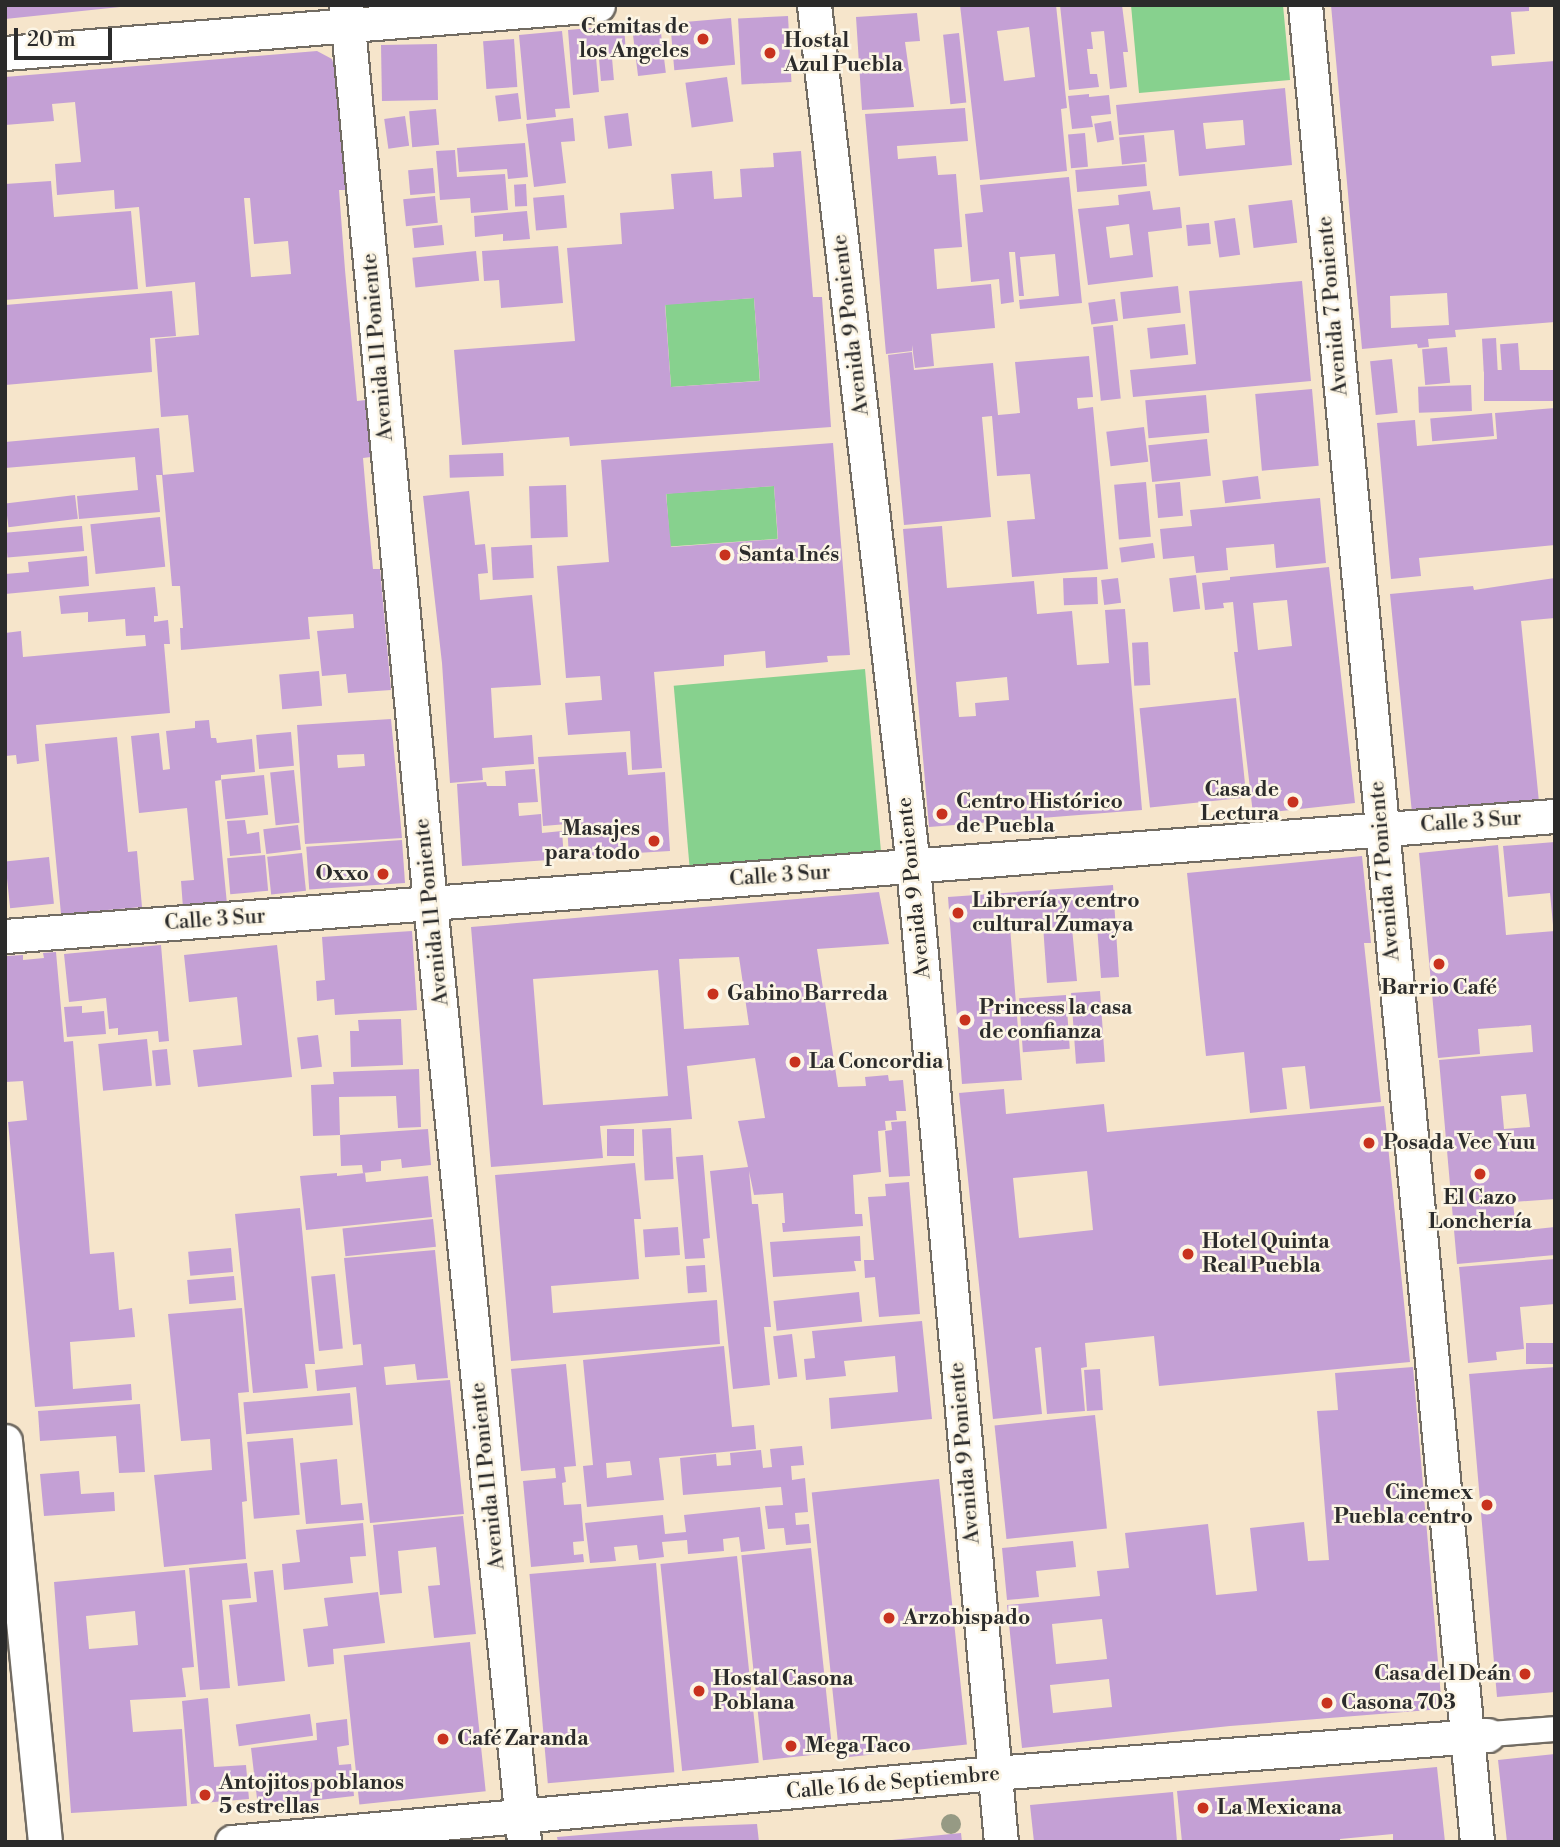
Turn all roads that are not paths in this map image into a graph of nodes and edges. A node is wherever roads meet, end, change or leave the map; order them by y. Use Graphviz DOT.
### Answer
graph roads {
  1 [pos="598,5"];
  2 [pos="814,5"];
  3 [pos="1306,5"];
  4 [pos="347,15"];
  5 [pos="5,53"];
  6 [pos="1555,816"];
  7 [pos="1380,828"];
  8 [pos="913,866"];
  9 [pos="430,903"];
  10 [pos="5,936"];
  11 [pos="5,1441"];
  12 [pos="1555,1729"];
  13 [pos="1478,1736"];
  14 [pos="994,1773"];
  15 [pos="523,1830"];
  16 [pos="45,1842"];
  17 [pos="232,1842"];
  18 [pos="1001,1842"];
  19 [pos="1477,1842"];
  1 -- 4 [label="street"];
  2 -- 8 [label="street, Avenida 9 Poniente"];
  3 -- 7 [label="street, Avenida 7 Poniente"];
  4 -- 5 [label="street"];
  4 -- 9 [label="street, Avenida 11 Poniente"];
  6 -- 7 [label="street, Calle 3 Sur"];
  7 -- 8 [label="street, Calle 3 Sur"];
  7 -- 13 [label="street, Avenida 7 Poniente"];
  8 -- 9 [label="street, Calle 3 Sur"];
  8 -- 14 [label="street, Avenida 9 Poniente"];
  9 -- 10 [label="street, Calle 3 Sur"];
  9 -- 15 [label="street, Avenida 11 Poniente"];
  11 -- 16 [label="street"];
  12 -- 13 [label="street, Calle 16 de Septiembre"];
  13 -- 14 [label="street, Calle 16 de Septiembre"];
  13 -- 19 [label="street, Avenida 7 Poniente"];
  14 -- 15 [label="street, Calle 16 de Septiembre"];
  14 -- 18 [label="street, Avenida 9 Poniente"];
  15 -- 17 [label="street, Calle 16 de Septiembre"];
}
